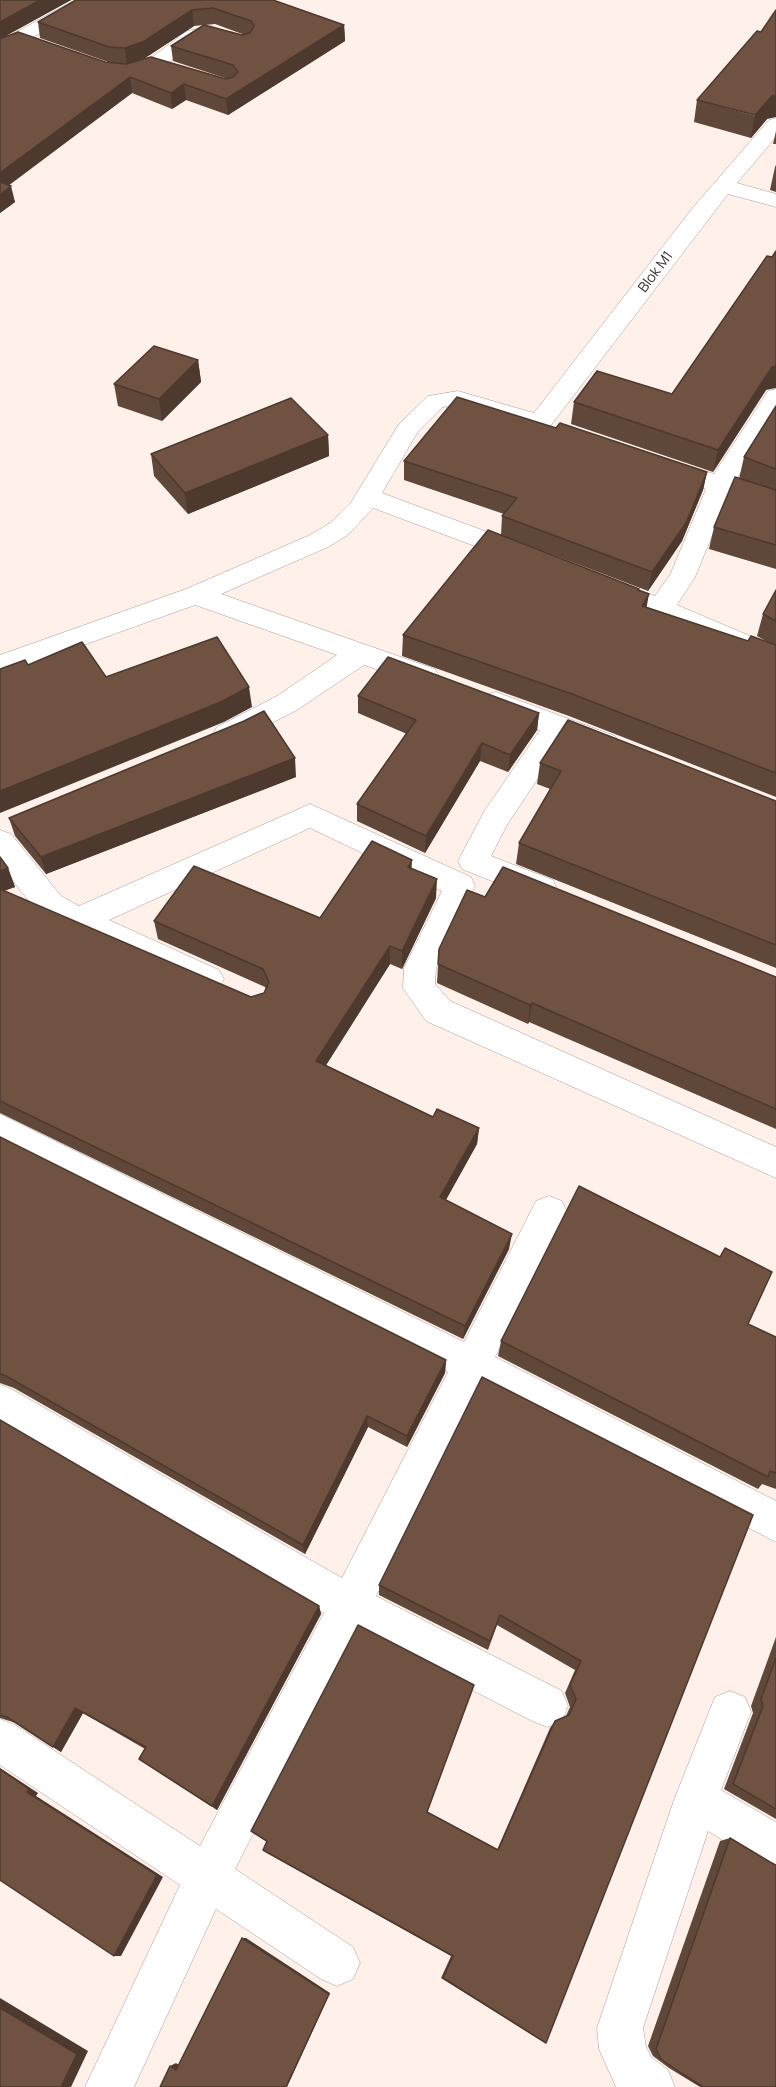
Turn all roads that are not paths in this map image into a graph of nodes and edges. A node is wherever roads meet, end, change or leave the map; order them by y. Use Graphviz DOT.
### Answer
graph roads {
  1 [pos="88,0"];
  2 [pos="227,37"];
  3 [pos="18,39"];
  4 [pos="40,46"];
  5 [pos="0,49"];
  6 [pos="174,71"];
  7 [pos="774,129"];
  8 [pos="723,186"];
  9 [pos="776,201"];
  10 [pos="776,396"];
  11 [pos="640,458"];
  12 [pos="722,484"];
  13 [pos="368,497"];
  14 [pos="776,504"];
  15 [pos="543,562"];
  16 [pos="586,578"];
  17 [pos="195,595"];
  18 [pos="660,609"];
  19 [pos="361,653"];
  20 [pos="776,658"];
  21 [pos="0,665"];
  22 [pos="558,725"];
  23 [pos="202,744"];
  24 [pos="634,755"];
  25 [pos="6,829"];
  26 [pos="573,902"];
  27 [pos="78,920"];
  28 [pos="231,990"];
  29 [pos="0,1129"];
  30 [pos="776,1163"];
  31 [pos="549,1212"];
  32 [pos="472,1365"];
  33 [pos="0,1403"];
  34 [pos="776,1522"];
  35 [pos="350,1605"];
  36 [pos="547,1707"];
  37 [pos="730,1712"];
  38 [pos="0,1740"];
  39 [pos="696,1800"];
  40 [pos="776,1846"];
  41 [pos="207,1878"];
  42 [pos="337,1963"];
  43 [pos="109,2087"];
  44 [pos="651,2087"];
  1 -- 3 [label="street"];
  2 -- 6 [label="street"];
  3 -- 4 [label="street"];
  3 -- 5 [label="street"];
  7 -- 8 [label="street, Blok M1"];
  8 -- 9 [label="street"];
  8 -- 13 [label="street, Blok M1"];
  10 -- 12 [label="street"];
  11 -- 12 [label="street"];
  12 -- 14 [label="street"];
  12 -- 18 [label="street"];
  13 -- 15 [label="street"];
  13 -- 17 [label="street"];
  16 -- 18 [label="street"];
  17 -- 19 [label="street"];
  17 -- 21 [label="street"];
  18 -- 20 [label="street"];
  19 -- 22 [label="street"];
  19 -- 23 [label="street"];
  22 -- 24 [label="street"];
  22 -- 26 [label="street"];
  25 -- 27 [label="street"];
  27 -- 28 [label="street"];
  27 -- 30 [label="street"];
  29 -- 32 [label="street"];
  31 -- 32 [label="street"];
  32 -- 34 [label="street"];
  32 -- 35 [label="street"];
  33 -- 35 [label="street"];
  35 -- 36 [label="street"];
  35 -- 41 [label="street"];
  37 -- 39 [label="street"];
  38 -- 41 [label="street"];
  39 -- 40 [label="street"];
  39 -- 44 [label="street"];
  41 -- 42 [label="street"];
  41 -- 43 [label="street"];
}
